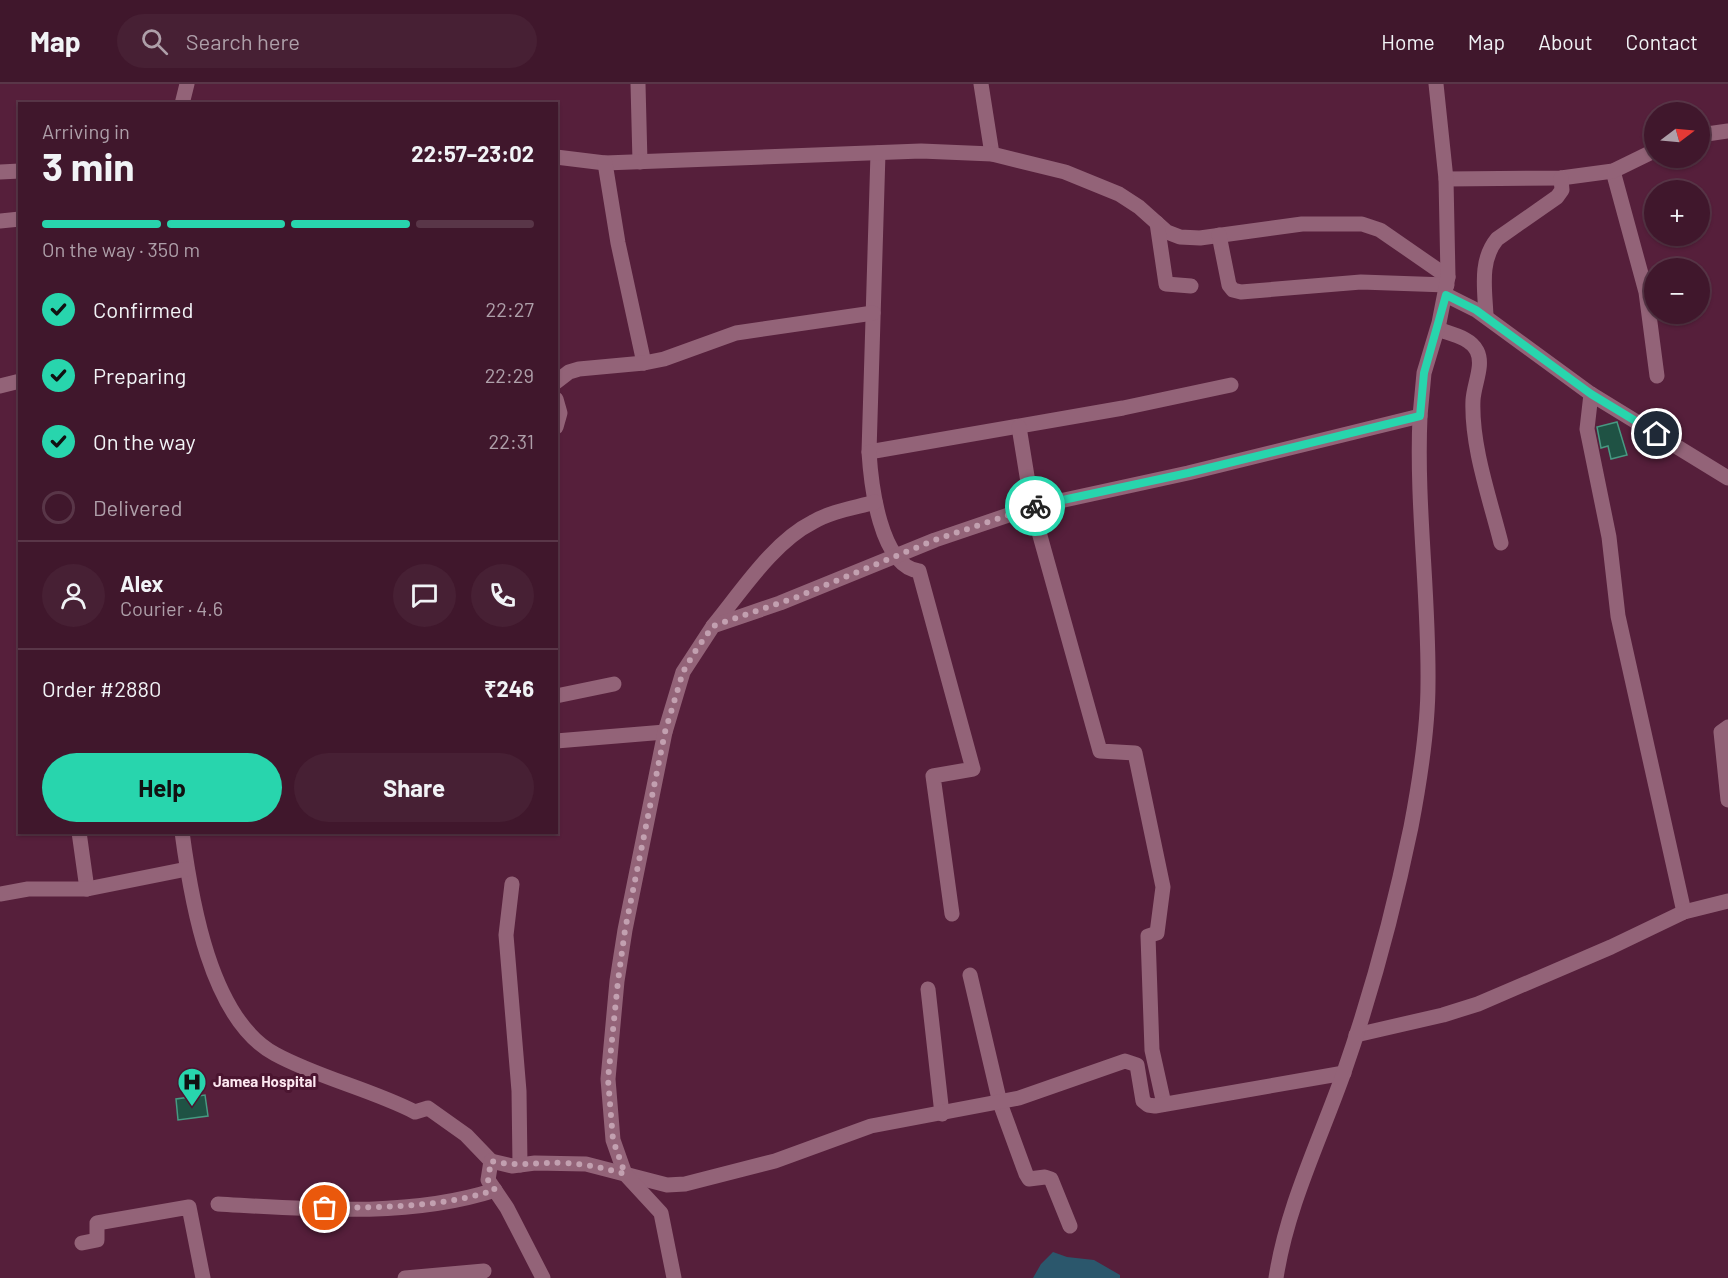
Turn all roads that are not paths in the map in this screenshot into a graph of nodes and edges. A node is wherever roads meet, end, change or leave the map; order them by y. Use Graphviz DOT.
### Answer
graph roads {
  1 [pos="187,84"];
  2 [pos="638,84"];
  3 [pos="981,84"];
  4 [pos="1436,84"];
  5 [pos="182,102"];
  6 [pos="1728,131"];
  7 [pos="1710,134"];
  8 [pos="878,153"];
  9 [pos="992,154"];
  10 [pos="1644,156"];
  11 [pos="558,157"];
  12 [pos="640,162"];
  13 [pos="605,163"];
  14 [pos="18,171"];
  15 [pos="1612,171"];
  16 [pos="0,172"];
  17 [pos="1561,178"];
  18 [pos="1446,179"];
  19 [pos="18,219"];
  20 [pos="0,221"];
  21 [pos="1156,223"];
  22 [pos="1219,235"];
  23 [pos="1191,286"];
  24 [pos="1447,286"];
  25 [pos="873,313"];
  26 [pos="1486,316"];
  27 [pos="1437,329"];
  28 [pos="644,363"];
  29 [pos="1657,376"];
  30 [pos="558,380"];
  31 [pos="18,382"];
  32 [pos="1231,385"];
  33 [pos="0,386"];
  34 [pos="1591,394"];
  35 [pos="1420,416"];
  36 [pos="1019,427"];
  37 [pos="869,452"];
  38 [pos="1726,470"];
  39 [pos="875,502"];
  40 [pos="1032,507"];
  41 [pos="1501,543"];
  42 [pos="894,555"];
  43 [pos="713,626"];
  44 [pos="614,684"];
  45 [pos="558,696"];
  46 [pos="1728,727"];
  47 [pos="665,732"];
  48 [pos="558,741"];
  49 [pos="1728,800"];
  50 [pos="79,834"];
  51 [pos="182,834"];
  52 [pos="187,868"];
  53 [pos="512,884"];
  54 [pos="87,889"];
  55 [pos="0,894"];
  56 [pos="1728,902"];
  57 [pos="1684,912"];
  58 [pos="952,914"];
  59 [pos="970,975"];
  60 [pos="928,989"];
  61 [pos="1356,1035"];
  62 [pos="1344,1073"];
  63 [pos="1000,1103"];
  64 [pos="1164,1104"];
  65 [pos="942,1114"];
  66 [pos="491,1161"];
  67 [pos="520,1165"];
  68 [pos="625,1174"];
  69 [pos="495,1190"];
  70 [pos="218,1204"];
  71 [pos="1070,1226"];
  72 [pos="82,1243"];
  73 [pos="484,1271"];
  74 [pos="203,1278"];
  75 [pos="405,1278"];
  76 [pos="543,1278"];
  77 [pos="674,1278"];
  78 [pos="1276,1278"];
  1 -- 5 [label="street"];
  2 -- 12 [label="street"];
  3 -- 9 [label="street"];
  4 -- 18 [label="street"];
  6 -- 7 [label="street"];
  8 -- 9 [label="street"];
  8 -- 12 [label="street"];
  8 -- 25 [label="street"];
  9 -- 21 [label="street"];
  10 -- 15 [label="street"];
  11 -- 13 [label="street"];
  12 -- 13 [label="street"];
  13 -- 28 [label="street"];
  14 -- 16 [label="street"];
  15 -- 17 [label="street"];
  15 -- 29 [label="street"];
  17 -- 18 [label="street"];
  17 -- 26 [label="street"];
  18 -- 24 [label="street"];
  19 -- 20 [label="street"];
  21 -- 22 [label="street"];
  21 -- 23 [label="street"];
  22 -- 24 [label="street"];
  22 -- 24 [label="street"];
  24 -- 26 [label="street"];
  24 -- 27 [label="street"];
  25 -- 28 [label="street"];
  25 -- 37 [label="street"];
  26 -- 34 [label="street"];
  27 -- 35 [label="street"];
  27 -- 41 [label="street"];
  28 -- 30 [label="street"];
  31 -- 33 [label="street"];
  32 -- 36 [label="street"];
  34 -- 38 [label="street"];
  34 -- 57 [label="street"];
  35 -- 40 [label="street"];
  35 -- 61 [label="street"];
  36 -- 37 [label="street"];
  36 -- 40 [label="street"];
  37 -- 39 [label="street"];
  39 -- 42 [label="street"];
  39 -- 43 [label="street"];
  40 -- 42 [label="street"];
  40 -- 64 [label="street"];
  42 -- 43 [label="street"];
  42 -- 58 [label="street"];
  43 -- 47 [label="street"];
  44 -- 45 [label="street"];
  46 -- 49 [label="street"];
  47 -- 48 [label="street"];
  47 -- 68 [label="street"];
  50 -- 54 [label="street"];
  51 -- 52 [label="street"];
  52 -- 54 [label="street"];
  52 -- 66 [label="street"];
  53 -- 67 [label="street"];
  54 -- 55 [label="street"];
  56 -- 57 [label="street"];
  57 -- 61 [label="street"];
  59 -- 63 [label="street"];
  60 -- 65 [label="street"];
  61 -- 62 [label="street"];
  62 -- 64 [label="street"];
  62 -- 78 [label="street"];
  63 -- 64 [label="street"];
  63 -- 65 [label="street"];
  63 -- 71 [label="street"];
  65 -- 68 [label="street"];
  66 -- 67 [label="street"];
  66 -- 69 [label="street"];
  67 -- 68 [label="street"];
  68 -- 77 [label="street"];
  69 -- 70 [label="street"];
  69 -- 76 [label="street"];
  72 -- 74 [label="street"];
  73 -- 75 [label="street"];
}
